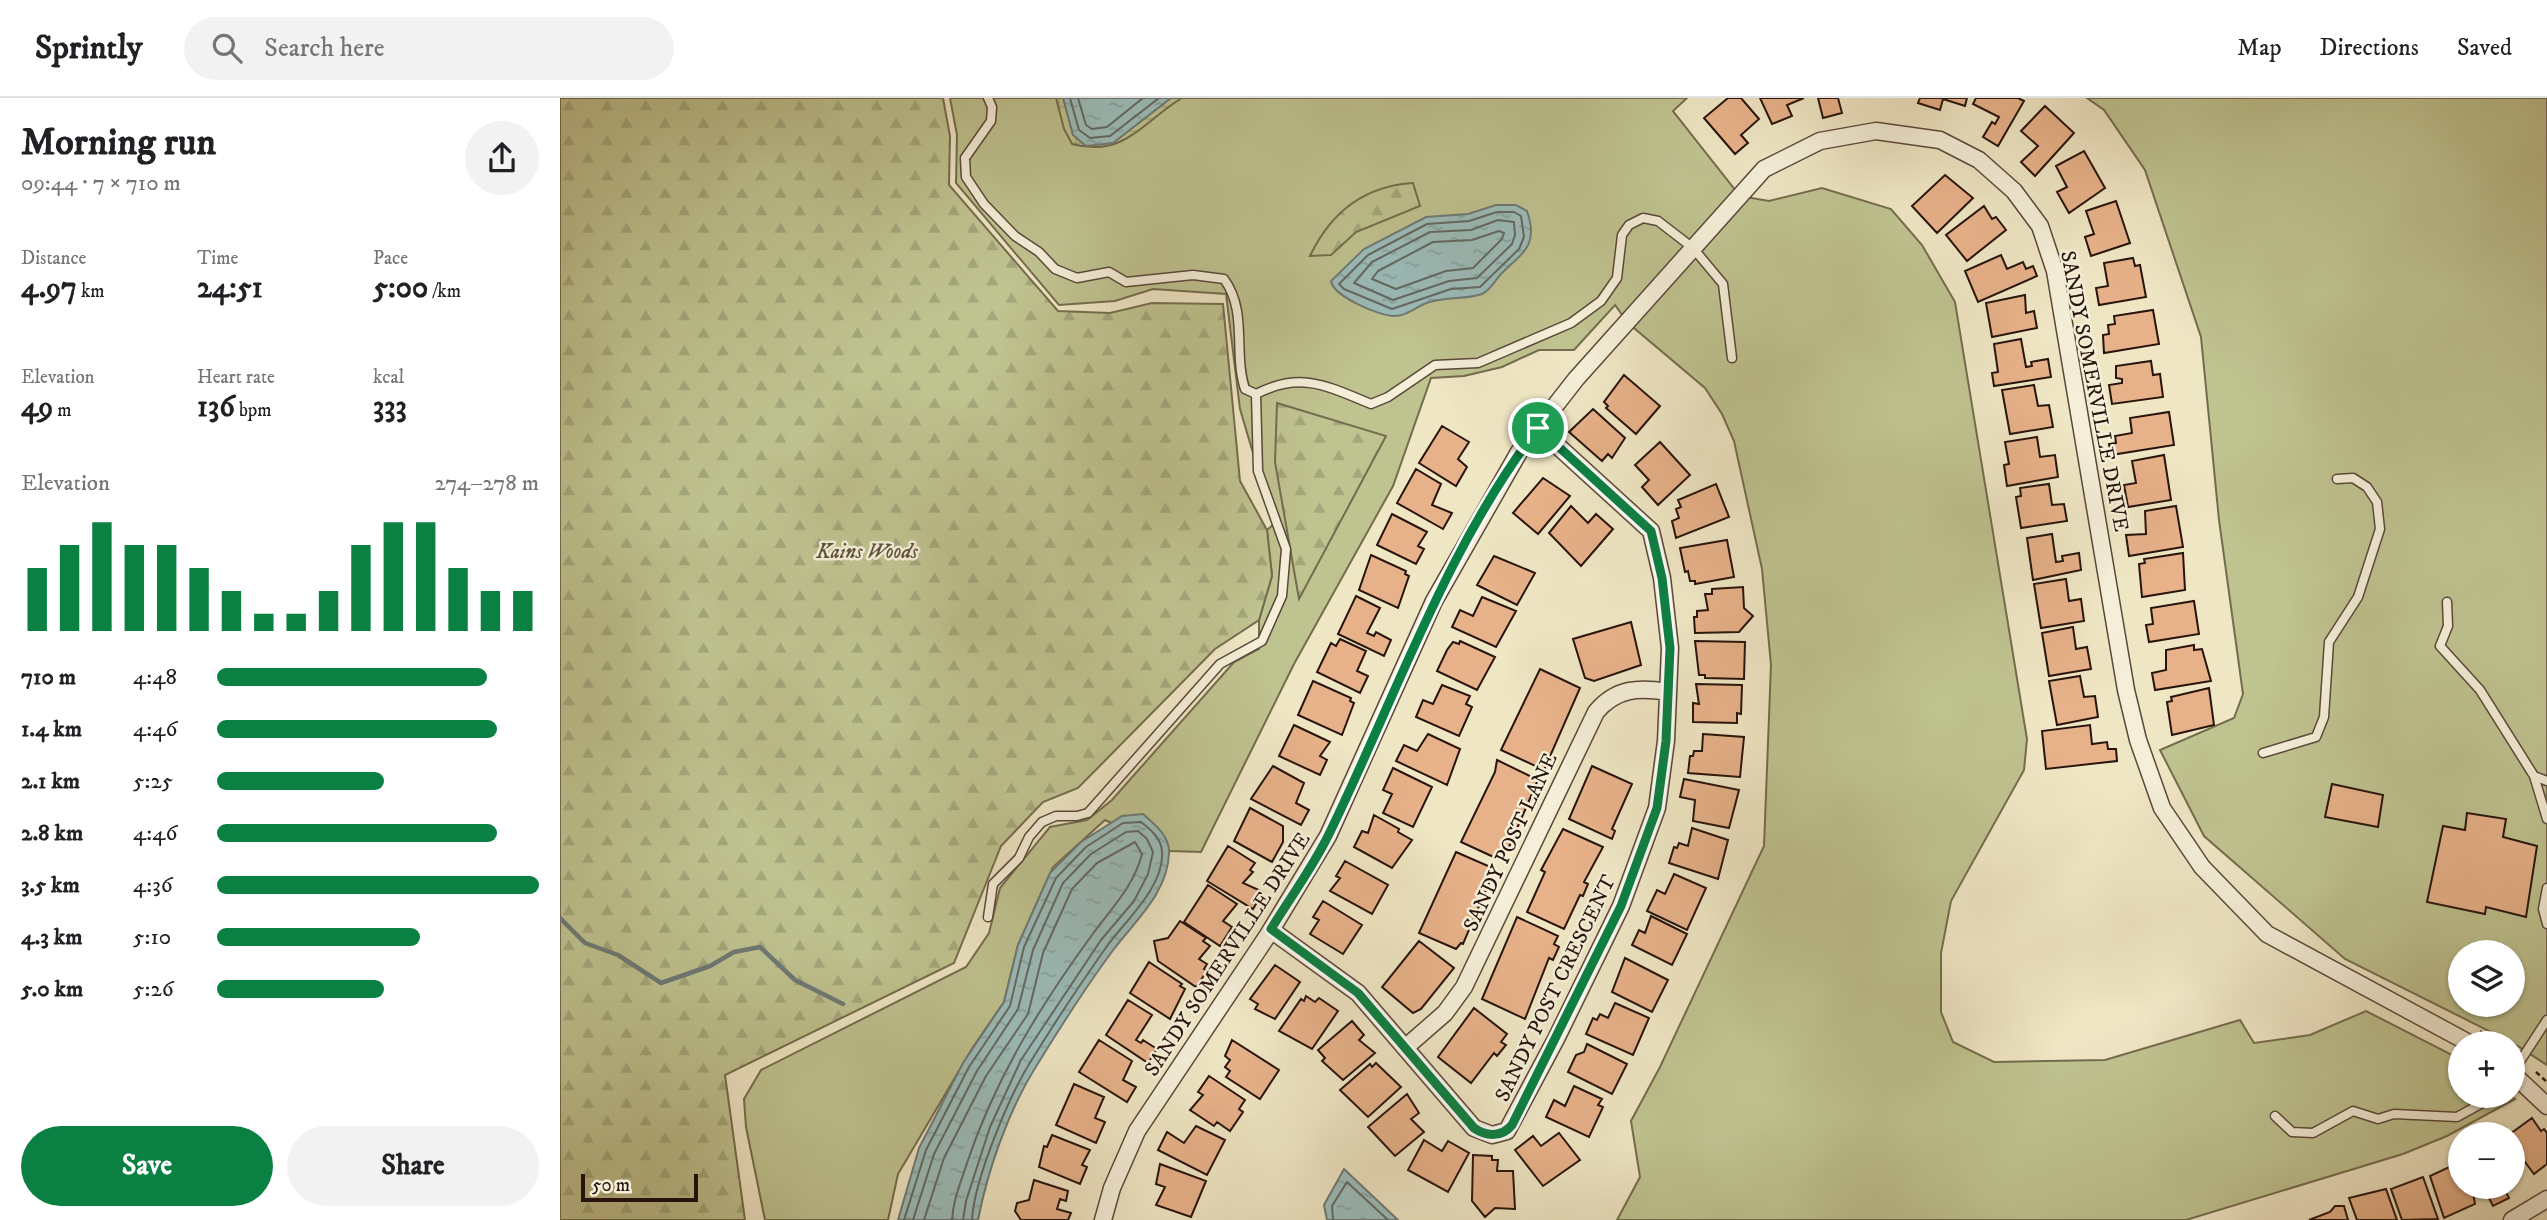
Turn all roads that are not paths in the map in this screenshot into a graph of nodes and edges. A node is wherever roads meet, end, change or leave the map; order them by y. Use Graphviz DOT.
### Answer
graph roads {
  1 [pos="988,98"];
  2 [pos="1693,248"];
  3 [pos="1732,358"];
  4 [pos="1256,394"];
  5 [pos="1538,428"];
  6 [pos="2337,479"];
  7 [pos="2447,602"];
  8 [pos="1668,692"];
  9 [pos="2263,753"];
  10 [pos="2535,776"];
  11 [pos="2547,781"];
  12 [pos="2547,819"];
  13 [pos="2547,888"];
  14 [pos="988,917"];
  15 [pos="2547,924"];
  16 [pos="1271,929"];
  17 [pos="2547,1020"];
  18 [pos="2464,1031"];
  19 [pos="1406,1047"];
  20 [pos="2525,1054"];
  21 [pos="2525,1085"];
  22 [pos="2547,1106"];
  23 [pos="2473,1108"];
  24 [pos="2275,1116"];
  25 [pos="2547,1199"];
  26 [pos="1103,1220"];
  27 [pos="2512,1220"];
  1 -- 4 [label="lane"];
  2 -- 3 [label="lane"];
  2 -- 4 [label="lane"];
  2 -- 5 [label="street, SANDY SOMERVILLE DRIVE"];
  2 -- 18 [label="street, SANDY SOMERVILLE DRIVE"];
  4 -- 14 [label="lane"];
  5 -- 8 [label="street, SANDY POST CRESCENT"];
  5 -- 16 [label="street, SANDY SOMERVILLE DRIVE"];
  6 -- 9 [label="lane"];
  7 -- 10 [label="lane"];
  8 -- 19 [label="street, SANDY POST LANE"];
  8 -- 19 [label="street, SANDY POST CRESCENT"];
  10 -- 11 [label="lane"];
  10 -- 12 [label="lane"];
  13 -- 15 [label="lane"];
  16 -- 19 [label="street, SANDY POST CRESCENT"];
  16 -- 26 [label="street, SANDY SOMERVILLE DRIVE"];
  17 -- 20 [label="lane"];
  21 -- 22 [label="street"];
  23 -- 24 [label="lane"];
  25 -- 27 [label="street"];
}
